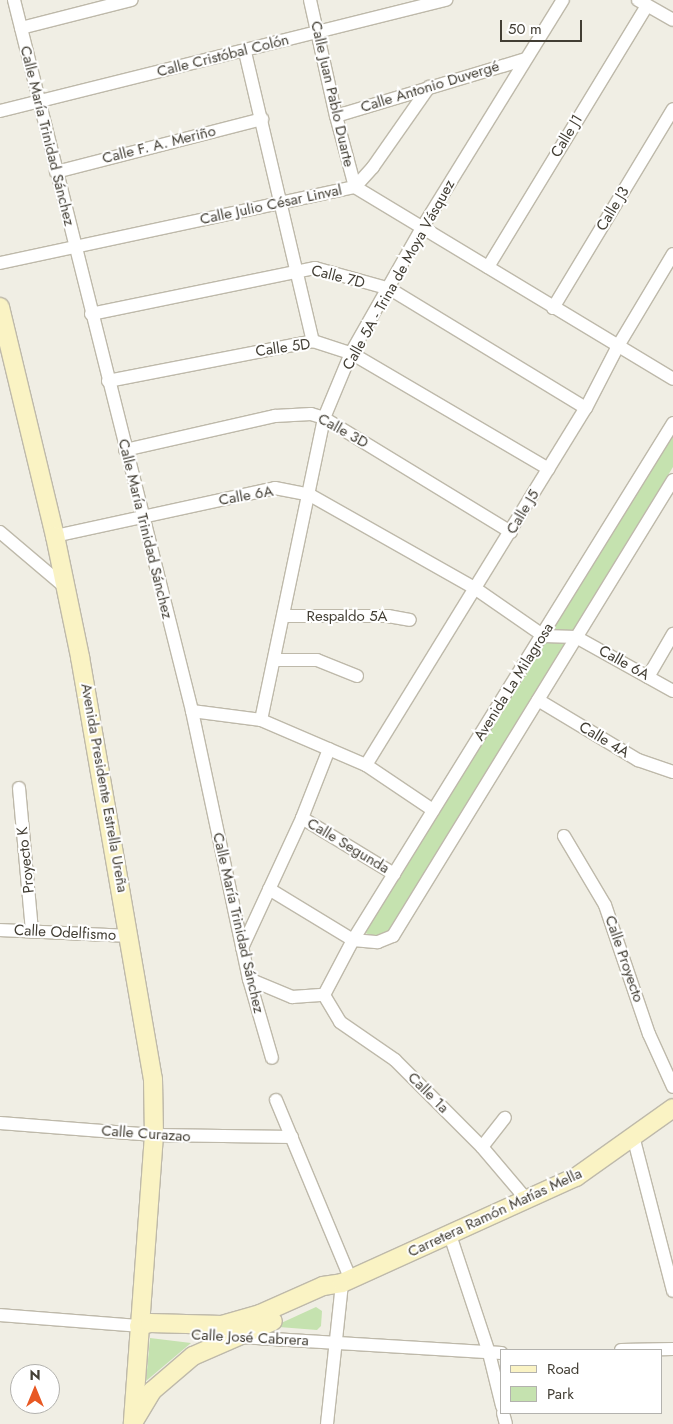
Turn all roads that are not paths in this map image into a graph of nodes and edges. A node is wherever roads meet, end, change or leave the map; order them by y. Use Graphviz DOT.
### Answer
graph roads {
  1 [pos="14,0"];
  2 [pos="131,0"];
  3 [pos="310,0"];
  4 [pos="446,0"];
  5 [pos="563,0"];
  6 [pos="643,3"];
  7 [pos="673,20"];
  8 [pos="21,28"];
  9 [pos="317,32"];
  10 [pos="245,52"];
  11 [pos="526,59"];
  12 [pos="429,87"];
  13 [pos="40,102"];
  14 [pos="673,110"];
  15 [pos="0,111"];
  16 [pos="336,116"];
  17 [pos="262,119"];
  18 [pos="56,172"];
  19 [pos="355,187"];
  20 [pos="279,204"];
  21 [pos="422,228"];
  22 [pos="74,246"];
  23 [pos="673,254"];
  24 [pos="0,262"];
  25 [pos="488,267"];
  26 [pos="296,269"];
  27 [pos="390,289"];
  28 [pos="0,307"];
  29 [pos="553,308"];
  30 [pos="91,314"];
  31 [pos="313,342"];
  32 [pos="618,346"];
  33 [pos="352,353"];
  34 [pos="673,379"];
  35 [pos="108,381"];
  36 [pos="586,408"];
  37 [pos="324,418"];
  38 [pos="673,423"];
  39 [pos="125,450"];
  40 [pos="549,469"];
  41 [pos="673,480"];
  42 [pos="310,496"];
  43 [pos="142,518"];
  44 [pos="0,532"];
  45 [pos="511,532"];
  46 [pos="55,536"];
  47 [pos="66,588"];
  48 [pos="476,589"];
  49 [pos="283,616"];
  50 [pos="410,620"];
  51 [pos="673,634"];
  52 [pos="544,636"];
  53 [pos="576,637"];
  54 [pos="274,660"];
  55 [pos="357,676"];
  56 [pos="648,677"];
  57 [pos="673,691"];
  58 [pos="538,700"];
  59 [pos="192,710"];
  60 [pos="261,720"];
  61 [pos="329,749"];
  62 [pos="366,765"];
  63 [pos="673,772"];
  64 [pos="19,788"];
  65 [pos="433,810"];
  66 [pos="302,818"];
  67 [pos="564,836"];
  68 [pos="394,874"];
  69 [pos="269,889"];
  70 [pos="0,930"];
  71 [pos="32,931"];
  72 [pos="130,936"];
  73 [pos="353,940"];
  74 [pos="242,948"];
  75 [pos="249,979"];
  76 [pos="324,994"];
  77 [pos="272,1058"];
  78 [pos="673,1087"];
  79 [pos="276,1100"];
  80 [pos="673,1108"];
  81 [pos="504,1118"];
  82 [pos="0,1123"];
  83 [pos="154,1135"];
  84 [pos="633,1136"];
  85 [pos="292,1137"];
  86 [pos="482,1146"];
  87 [pos="527,1200"];
  88 [pos="450,1235"];
  89 [pos="342,1283"];
  90 [pos="673,1291"];
  91 [pos="0,1315"];
  92 [pos="139,1326"];
  93 [pos="236,1337"];
  94 [pos="337,1343"];
  95 [pos="496,1353"];
  96 [pos="500,1388"];
  97 [pos="133,1424"];
  98 [pos="327,1424"];
  1 -- 8 [label="street, Calle María Trinidad Sánchez"];
  2 -- 8 [label="street"];
  3 -- 9 [label="street, Calle Juan Pablo Duarte"];
  4 -- 9 [label="street, Calle Cristóbal Colón"];
  5 -- 11 [label="street, Calle 5A - Trina de Moya Vásquez"];
  6 -- 7 [label="street"];
  6 -- 25 [label="street, Calle J1"];
  8 -- 13 [label="street, Calle María Trinidad Sánchez"];
  9 -- 10 [label="street, Calle Cristóbal Colón"];
  9 -- 16 [label="street, Calle Juan Pablo Duarte"];
  10 -- 13 [label="street, Calle Cristóbal Colón"];
  10 -- 17 [label="street"];
  11 -- 12 [label="street, Calle Antonio Duvergé"];
  11 -- 21 [label="street, Calle 5A - Trina de Moya Vásquez"];
  12 -- 16 [label="street, Calle Antonio Duvergé"];
  12 -- 19 [label="street"];
  13 -- 15 [label="street, Calle Cristóbal Colón"];
  13 -- 18 [label="street, Calle María Trinidad Sánchez"];
  14 -- 29 [label="street, Calle J3"];
  16 -- 19 [label="street, Calle Juan Pablo Duarte"];
  17 -- 18 [label="street, Calle F. A. Meriño"];
  17 -- 20 [label="street"];
  18 -- 22 [label="street, Calle María Trinidad Sánchez"];
  19 -- 20 [label="street, Calle Julio César Linval"];
  19 -- 21 [label="street, Calle Julio César Linval"];
  20 -- 22 [label="street, Calle Julio César Linval"];
  20 -- 26 [label="street"];
  21 -- 25 [label="street, Calle Julio César Linval"];
  21 -- 27 [label="street, Calle 5A - Trina de Moya Vásquez"];
  22 -- 24 [label="street, Calle Julio César Linval"];
  22 -- 30 [label="street, Calle María Trinidad Sánchez"];
  23 -- 32 [label="street, Calle J5"];
  25 -- 29 [label="street, Calle Julio César Linval"];
  26 -- 27 [label="street, Calle 7D"];
  26 -- 30 [label="street, Calle 7D"];
  26 -- 31 [label="street"];
  27 -- 33 [label="street, Calle 5A - Trina de Moya Vásquez"];
  27 -- 36 [label="street, Calle 7D"];
  28 -- 46 [label="main road, Avenida Presidente Estrella Ureña"];
  29 -- 32 [label="street, Calle Julio César Linval"];
  30 -- 35 [label="street, Calle María Trinidad Sánchez"];
  31 -- 33 [label="street, Calle 5D"];
  31 -- 35 [label="street, Calle 5D"];
  32 -- 34 [label="street, Calle Julio César Linval"];
  32 -- 36 [label="street, Calle J5"];
  33 -- 37 [label="street, Calle 5A - Trina de Moya Vásquez"];
  33 -- 40 [label="street, Calle 5D"];
  35 -- 39 [label="street, Calle María Trinidad Sánchez"];
  36 -- 40 [label="street, Calle J5"];
  37 -- 39 [label="street, Calle 3D"];
  37 -- 42 [label="street, Calle 5A - Trina de Moya Vásquez"];
  37 -- 45 [label="street, Calle 3D"];
  38 -- 52 [label="street, Avenida La Milagrosa"];
  39 -- 43 [label="street, Calle María Trinidad Sánchez"];
  40 -- 45 [label="street, Calle J5"];
  41 -- 53 [label="street, Avenida La Milagrosa"];
  42 -- 43 [label="street, Calle 6A"];
  42 -- 48 [label="street, Calle 6A"];
  42 -- 49 [label="street, Calle 5A - Trina de Moya Vásquez"];
  43 -- 46 [label="street, Calle 6A"];
  43 -- 59 [label="street, Calle María Trinidad Sánchez"];
  44 -- 47 [label="street"];
  45 -- 48 [label="street, Calle J5"];
  46 -- 47 [label="main road, Avenida Presidente Estrella Ureña"];
  47 -- 72 [label="main road, Avenida Presidente Estrella Ureña"];
  48 -- 52 [label="street, Calle 6A"];
  48 -- 62 [label="street, Calle J5"];
  49 -- 50 [label="street, Respaldo 5A"];
  49 -- 54 [label="street, Calle 5A - Trina de Moya Vásquez"];
  51 -- 56 [label="street"];
  52 -- 53 [label="street, Calle 6A"];
  52 -- 65 [label="street, Avenida La Milagrosa"];
  53 -- 56 [label="street, Calle 6A"];
  53 -- 58 [label="street, Avenida La Milagrosa"];
  54 -- 55 [label="street"];
  54 -- 60 [label="street, Calle 5A - Trina de Moya Vásquez"];
  56 -- 57 [label="street, Calle 6A"];
  58 -- 63 [label="street, Calle 4A"];
  58 -- 73 [label="street, Avenida La Milagrosa"];
  59 -- 60 [label="street"];
  59 -- 74 [label="street, Calle María Trinidad Sánchez"];
  60 -- 61 [label="street"];
  61 -- 62 [label="street"];
  61 -- 66 [label="street"];
  62 -- 65 [label="street"];
  64 -- 71 [label="street, Proyecto K"];
  65 -- 68 [label="street, Avenida La Milagrosa"];
  66 -- 68 [label="street, Calle Segunda"];
  66 -- 69 [label="street"];
  67 -- 78 [label="street, Calle Proyecto"];
  68 -- 73 [label="street, Avenida La Milagrosa"];
  69 -- 73 [label="street"];
  69 -- 74 [label="street"];
  70 -- 71 [label="street, Calle Odelfismo"];
  71 -- 72 [label="street, Calle Odelfismo"];
  72 -- 83 [label="main road, Avenida Presidente Estrella Ureña"];
  73 -- 76 [label="street, Avenida La Milagrosa"];
  74 -- 75 [label="street, Calle María Trinidad Sánchez"];
  75 -- 76 [label="street"];
  75 -- 77 [label="street, Calle María Trinidad Sánchez"];
  76 -- 86 [label="street, Calle 1a"];
  79 -- 85 [label="street"];
  80 -- 84 [label="main road, Carretera Ramón Matías Mella"];
  81 -- 86 [label="street"];
  82 -- 83 [label="street, Calle Curazao"];
  83 -- 85 [label="street, Calle Curazao"];
  83 -- 92 [label="main road, Avenida Presidente Estrella Ureña"];
  84 -- 87 [label="main road, Carretera Ramón Matías Mella"];
  84 -- 90 [label="street"];
  85 -- 89 [label="street"];
  86 -- 87 [label="street, Calle 1a"];
  87 -- 88 [label="main road, Carretera Ramón Matías Mella"];
  88 -- 89 [label="main road, Carretera Ramón Matías Mella"];
  88 -- 95 [label="street"];
  89 -- 92 [label="main road, Carretera Ramón Matías Mella"];
  89 -- 93 [label="main road, Carretera Ramón Matías Mella"];
  89 -- 94 [label="street"];
  91 -- 92 [label="street, Calle José Cabrera"];
  92 -- 93 [label="main road, Calle José Cabrera"];
  92 -- 97 [label="main road, Avenida Presidente Estrella Ureña"];
  93 -- 94 [label="street, Calle José Cabrera"];
  93 -- 97 [label="main road, Carretera Ramón Matías Mella"];
  94 -- 95 [label="street, Calle José Cabrera"];
  94 -- 98 [label="street"];
  95 -- 96 [label="street"];
}
